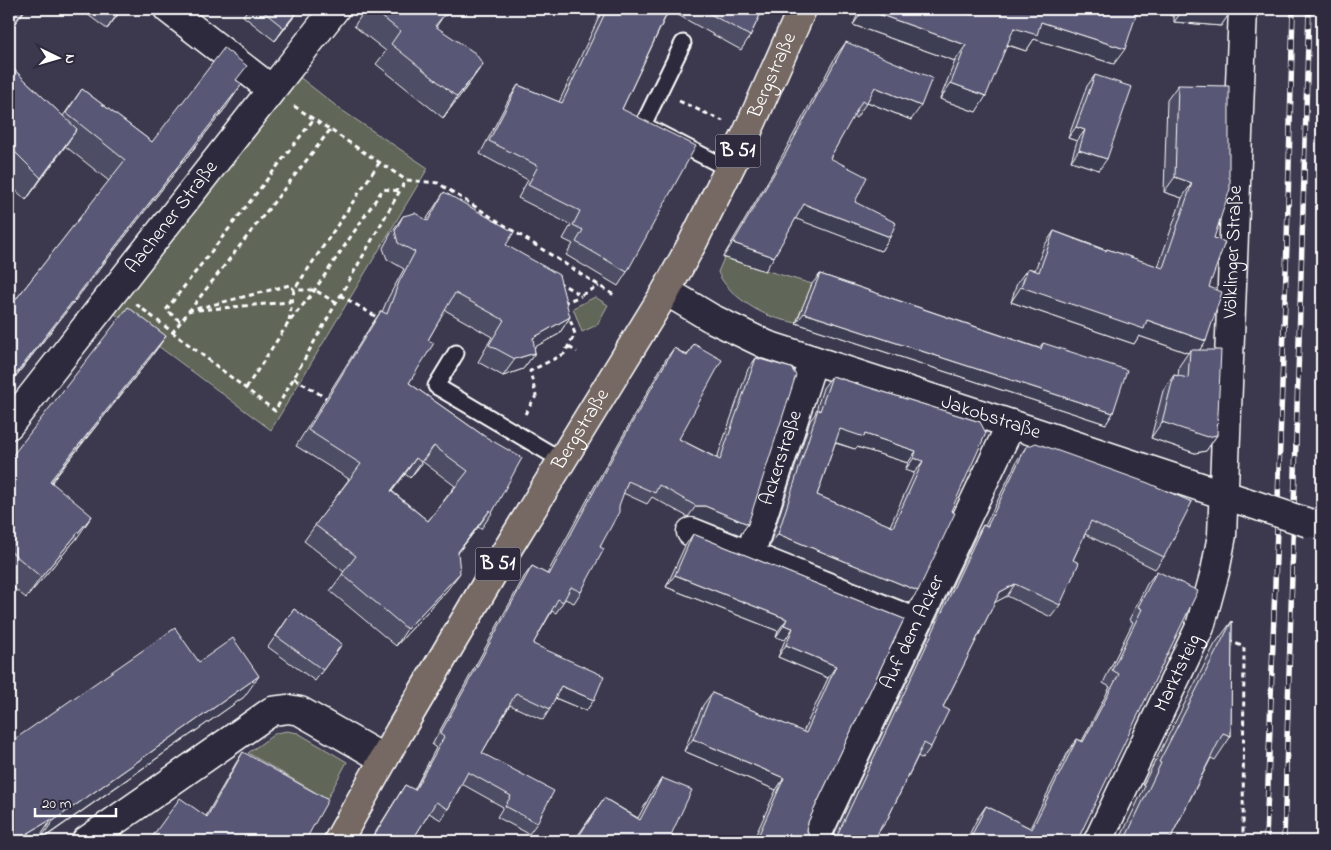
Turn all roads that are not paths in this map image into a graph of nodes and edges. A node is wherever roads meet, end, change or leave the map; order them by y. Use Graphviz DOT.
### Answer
graph roads {
  1 [pos="168,9"];
  2 [pos="335,9"];
  3 [pos="802,9"];
  4 [pos="1243,9"];
  5 [pos="683,43"];
  6 [pos="272,89"];
  7 [pos="729,169"];
  8 [pos="666,291"];
  9 [pos="456,352"];
  10 [pos="813,360"];
  11 [pos="1011,424"];
  12 [pos="9,425"];
  13 [pos="563,461"];
  14 [pos="1223,496"];
  15 [pos="1316,525"];
  16 [pos="691,532"];
  17 [pos="750,555"];
  18 [pos="917,623"];
  19 [pos="384,759"];
  20 [pos="86,841"];
  21 [pos="338,841"];
  22 [pos="814,841"];
  23 [pos="1098,841"];
  1 -- 6 [label="street"];
  2 -- 6 [label="street, Aachener Straße"];
  3 -- 7 [label="main road, Bergstraße / B 51"];
  4 -- 14 [label="street, Völklinger Straße"];
  5 -- 7 [label="lane"];
  6 -- 12 [label="street, Aachener Straße"];
  7 -- 8 [label="main road, Bergstraße / B 51"];
  8 -- 10 [label="street, Jakobstraße"];
  8 -- 13 [label="main road, Bergstraße / B 51"];
  9 -- 13 [label="lane"];
  10 -- 11 [label="street, Jakobstraße"];
  10 -- 17 [label="street, Ackerstraße"];
  11 -- 14 [label="street, Jakobstraße"];
  11 -- 18 [label="street, Auf dem Acker"];
  13 -- 19 [label="main road, Bergstraße / B 51"];
  14 -- 15 [label="street, Jakobstraße, bridge"];
  14 -- 23 [label="street, Marktsteig"];
  16 -- 17 [label="street"];
  17 -- 18 [label="street"];
  18 -- 22 [label="street, Auf dem Acker"];
  19 -- 20 [label="street"];
  19 -- 21 [label="main road, Bergstraße / B 51"];
}
